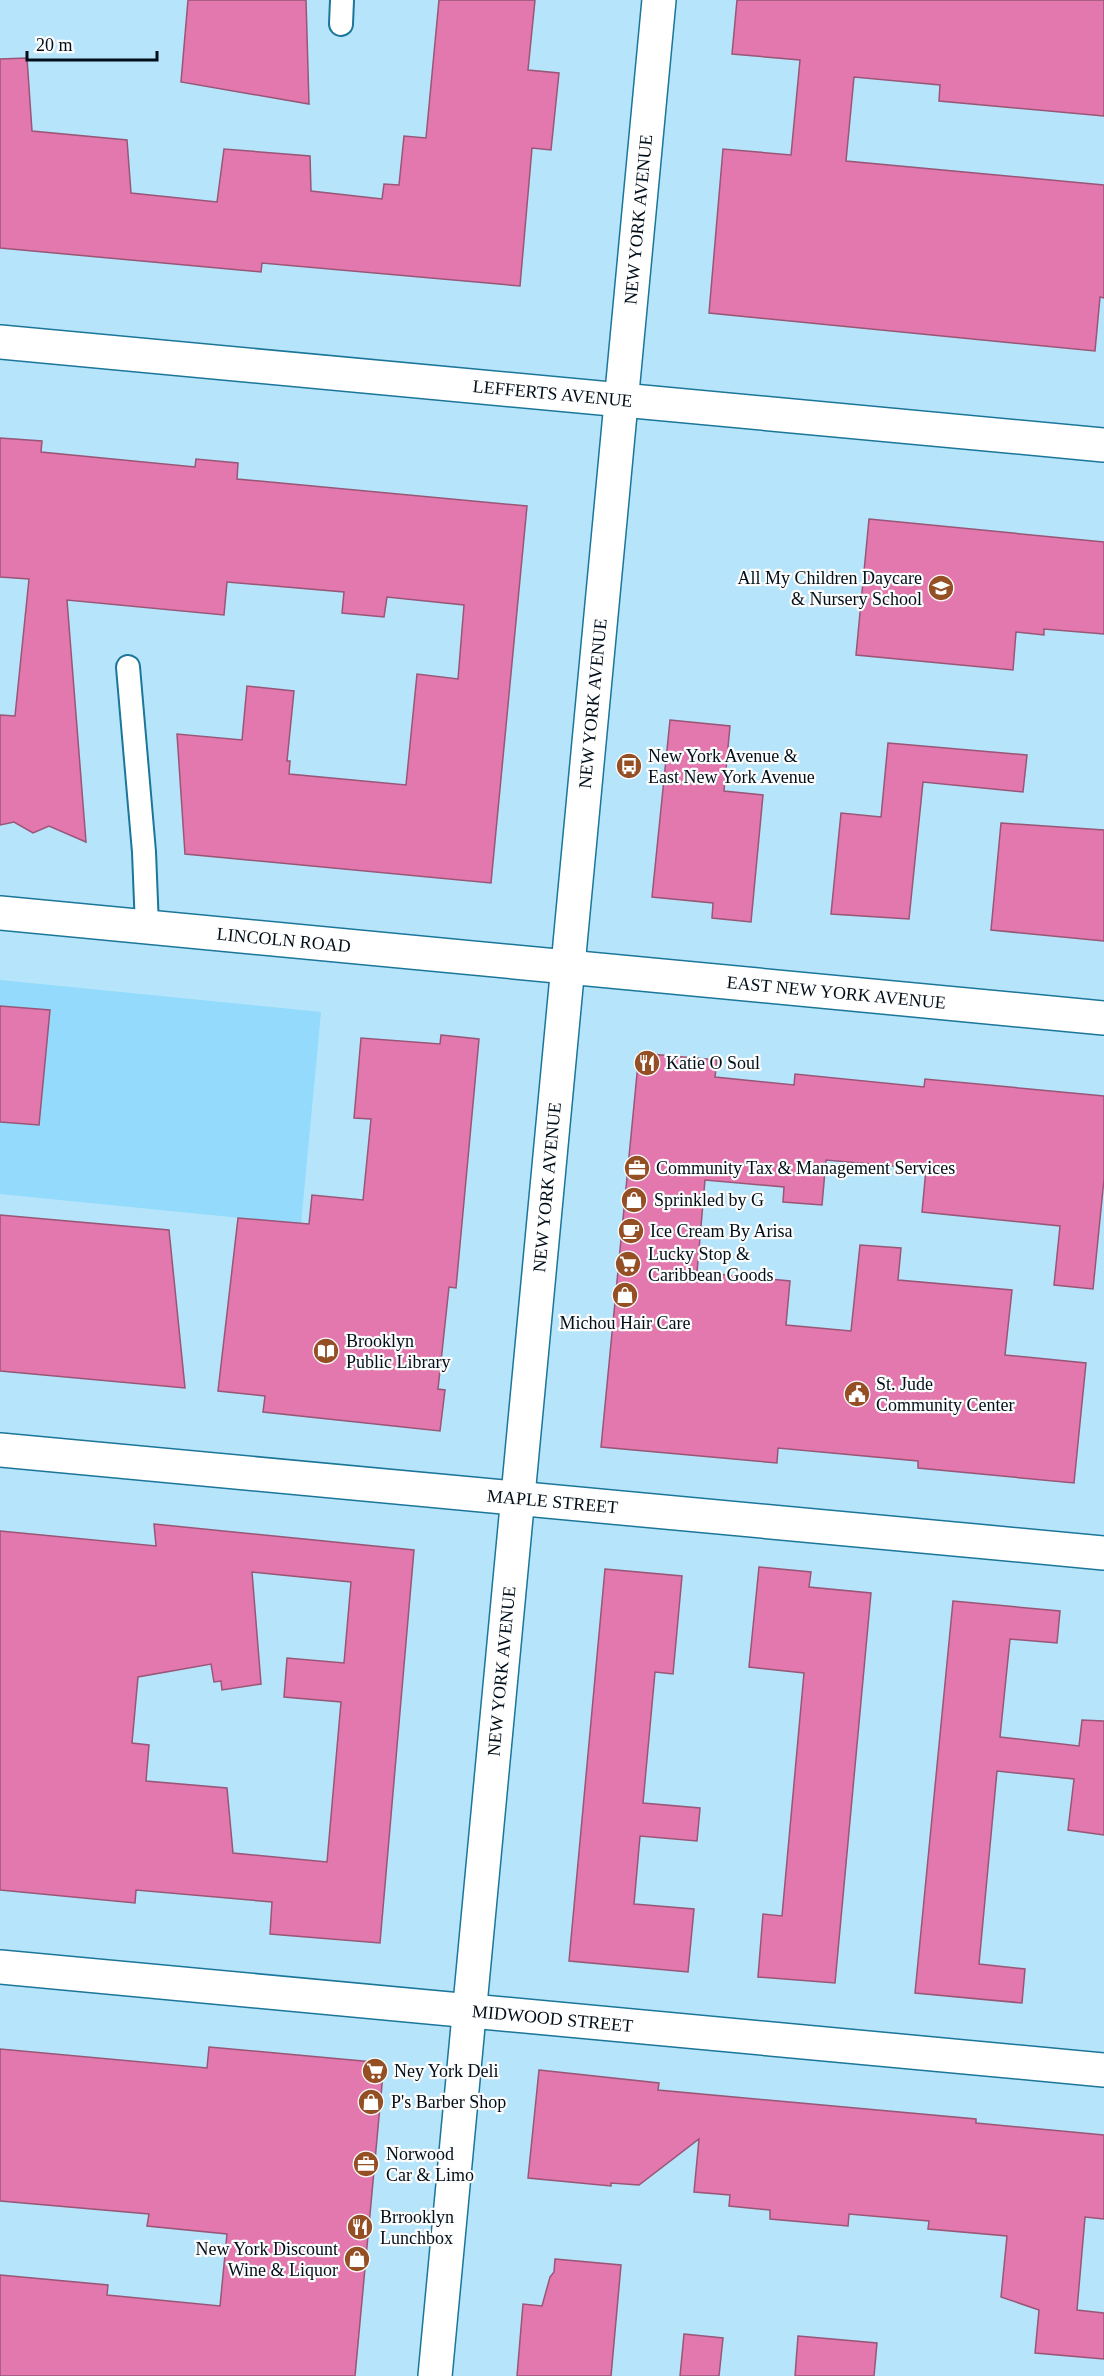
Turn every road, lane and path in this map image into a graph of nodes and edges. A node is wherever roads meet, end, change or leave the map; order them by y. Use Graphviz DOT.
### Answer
graph roads {
  1 [pos="342,0"];
  2 [pos="659,0"];
  3 [pos="341,24"];
  4 [pos="0,342"];
  5 [pos="621,400"];
  6 [pos="1104,445"];
  7 [pos="128,667"];
  8 [pos="0,913"];
  9 [pos="147,927"];
  10 [pos="567,967"];
  11 [pos="1104,1018"];
  12 [pos="0,1450"];
  13 [pos="517,1499"];
  14 [pos="1104,1553"];
  15 [pos="0,1967"];
  16 [pos="470,2011"];
  17 [pos="1104,2070"];
  18 [pos="435,2376"];
  1 -- 3 [label="lane"];
  2 -- 5 [label="street, NEW YORK AVENUE"];
  4 -- 5 [label="street, LEFFERTS AVENUE"];
  5 -- 6 [label="street, LEFFERTS AVENUE"];
  5 -- 10 [label="street, NEW YORK AVENUE"];
  7 -- 9 [label="lane"];
  8 -- 9 [label="street, LINCOLN ROAD"];
  9 -- 10 [label="street, LINCOLN ROAD"];
  10 -- 11 [label="street, EAST NEW YORK AVENUE"];
  10 -- 13 [label="street, NEW YORK AVENUE"];
  12 -- 13 [label="street, MAPLE STREET"];
  13 -- 14 [label="street, MAPLE STREET"];
  13 -- 16 [label="street, NEW YORK AVENUE"];
  15 -- 16 [label="street, MIDWOOD STREET"];
  16 -- 17 [label="street, MIDWOOD STREET"];
  16 -- 18 [label="street, NEW YORK AVENUE"];
}
